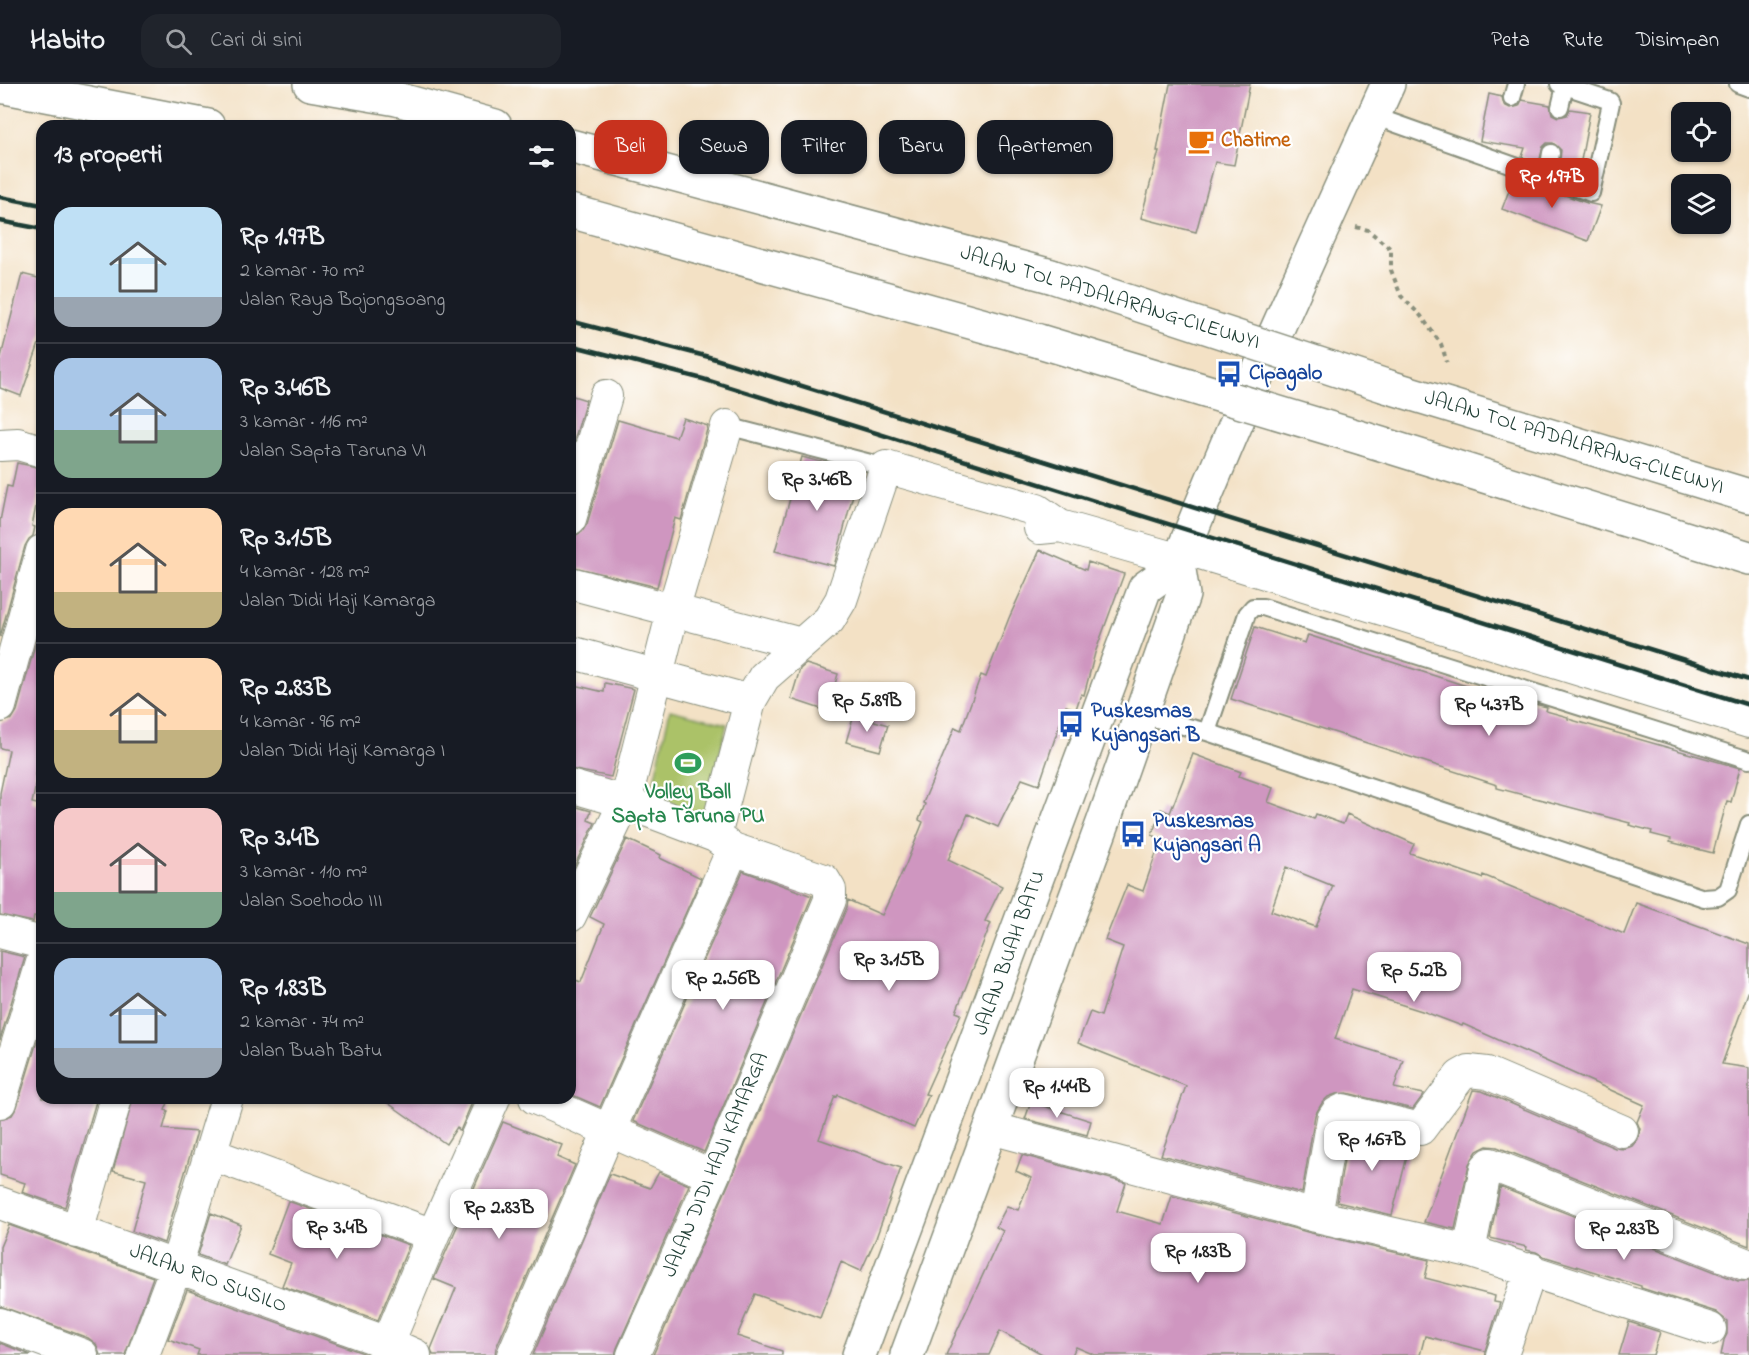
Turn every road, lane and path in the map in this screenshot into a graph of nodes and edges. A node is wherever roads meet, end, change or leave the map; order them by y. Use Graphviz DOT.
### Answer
graph roads {
  1 [pos="310,84"];
  2 [pos="1388,84"];
  3 [pos="1738,84"];
  4 [pos="1562,85"];
  5 [pos="0,86"];
  6 [pos="1749,88"];
  7 [pos="1560,107"];
  8 [pos="1374,116"];
  9 [pos="177,120"];
  10 [pos="473,120"];
  11 [pos="576,148"];
  12 [pos="1551,153"];
  13 [pos="1547,177"];
  14 [pos="576,213"];
  15 [pos="1326,219"];
  16 [pos="1447,362"];
  17 [pos="606,396"];
  18 [pos="727,426"];
  19 [pos="0,445"];
  20 [pos="36,449"];
  21 [pos="883,477"];
  22 [pos="1749,496"];
  23 [pos="576,498"];
  24 [pos="1613,515"];
  25 [pos="1181,557"];
  26 [pos="1749,558"];
  27 [pos="1749,564"];
  28 [pos="576,585"];
  29 [pos="36,597"];
  30 [pos="673,611"];
  31 [pos="30,644"];
  32 [pos="801,644"];
  33 [pos="576,654"];
  34 [pos="657,676"];
  35 [pos="750,701"];
  36 [pos="0,706"];
  37 [pos="1141,715"];
  38 [pos="1749,722"];
  39 [pos="1207,732"];
  40 [pos="1749,760"];
  41 [pos="576,788"];
  42 [pos="625,802"];
  43 [pos="1749,824"];
  44 [pos="724,842"];
  45 [pos="576,904"];
  46 [pos="0,932"];
  47 [pos="36,942"];
  48 [pos="36,983"];
  49 [pos="0,1102"];
  50 [pos="114,1104"];
  51 [pos="225,1104"];
  52 [pos="491,1104"];
  53 [pos="548,1104"];
  54 [pos="991,1128"];
  55 [pos="609,1131"];
  56 [pos="1622,1131"];
  57 [pos="211,1154"];
  58 [pos="713,1176"];
  59 [pos="0,1203"];
  60 [pos="1316,1216"];
  61 [pos="77,1232"];
  62 [pos="433,1235"];
  63 [pos="1469,1251"];
  64 [pos="1745,1264"];
  65 [pos="176,1267"];
  66 [pos="1531,1269"];
  67 [pos="0,1324"];
  68 [pos="1710,1329"];
  69 [pos="395,1351"];
  70 [pos="82,1355"];
  71 [pos="143,1355"];
  72 [pos="513,1355"];
  73 [pos="633,1355"];
  74 [pos="859,1355"];
  75 [pos="907,1355"];
  76 [pos="1502,1355"];
  1 -- 10 [label="main road"];
  2 -- 8 [label="main road"];
  3 -- 6 [label="lane"];
  4 -- 7 [label="lane"];
  4 -- 13 [label="lane"];
  5 -- 9 [label="main road"];
  8 -- 13 [label="lane"];
  8 -- 15 [label="main road"];
  11 -- 22 [label="main road, JALAN TOL PADALARANG–CILEUNYI, bridge"];
  12 -- 13 [label="lane"];
  14 -- 24 [label="main road, bridge"];
  15 -- 16 [label="path"];
  15 -- 25 [label="main road"];
  17 -- 23 [label="street"];
  18 -- 21 [label="lane"];
  18 -- 30 [label="street"];
  19 -- 20 [label="street"];
  21 -- 25 [label="street"];
  21 -- 32 [label="street"];
  24 -- 26 [label="main road"];
  24 -- 27 [label="main road"];
  25 -- 37 [label="main road, JALAN BUAH BATU"];
  25 -- 38 [label="street"];
  25 -- 74 [label="main road, JALAN BUAH BATU"];
  28 -- 30 [label="street"];
  29 -- 31 [label="street"];
  30 -- 32 [label="street"];
  30 -- 34 [label="street"];
  31 -- 36 [label="street"];
  32 -- 35 [label="street"];
  33 -- 34 [label="street"];
  34 -- 35 [label="street"];
  34 -- 42 [label="street"];
  35 -- 44 [label="street"];
  37 -- 39 [label="lane"];
  37 -- 54 [label="main road, JALAN BUAH BATU"];
  39 -- 40 [label="lane"];
  39 -- 43 [label="lane"];
  41 -- 42 [label="street"];
  42 -- 44 [label="street"];
  42 -- 45 [label="street"];
  44 -- 55 [label="street"];
  44 -- 58 [label="street, JALAN DIDI HAJI KAMARGA"];
  46 -- 47 [label="street"];
  48 -- 49 [label="street"];
  50 -- 61 [label="street"];
  51 -- 57 [label="street"];
  52 -- 62 [label="street"];
  53 -- 55 [label="street"];
  54 -- 60 [label="street"];
  54 -- 75 [label="main road, JALAN BUAH BATU"];
  55 -- 58 [label="street"];
  55 -- 72 [label="street"];
  56 -- 60 [label="street"];
  57 -- 62 [label="street"];
  57 -- 65 [label="street"];
  58 -- 73 [label="street, JALAN DIDI HAJI KAMARGA"];
  59 -- 61 [label="street, JALAN RIO SUSILO"];
  60 -- 63 [label="street"];
  61 -- 65 [label="street, JALAN RIO SUSILO"];
  62 -- 69 [label="street"];
  63 -- 64 [label="street"];
  63 -- 66 [label="street"];
  65 -- 69 [label="street, JALAN RIO SUSILO"];
  65 -- 71 [label="street"];
  66 -- 68 [label="street"];
  66 -- 76 [label="street"];
  67 -- 70 [label="street"];
}
